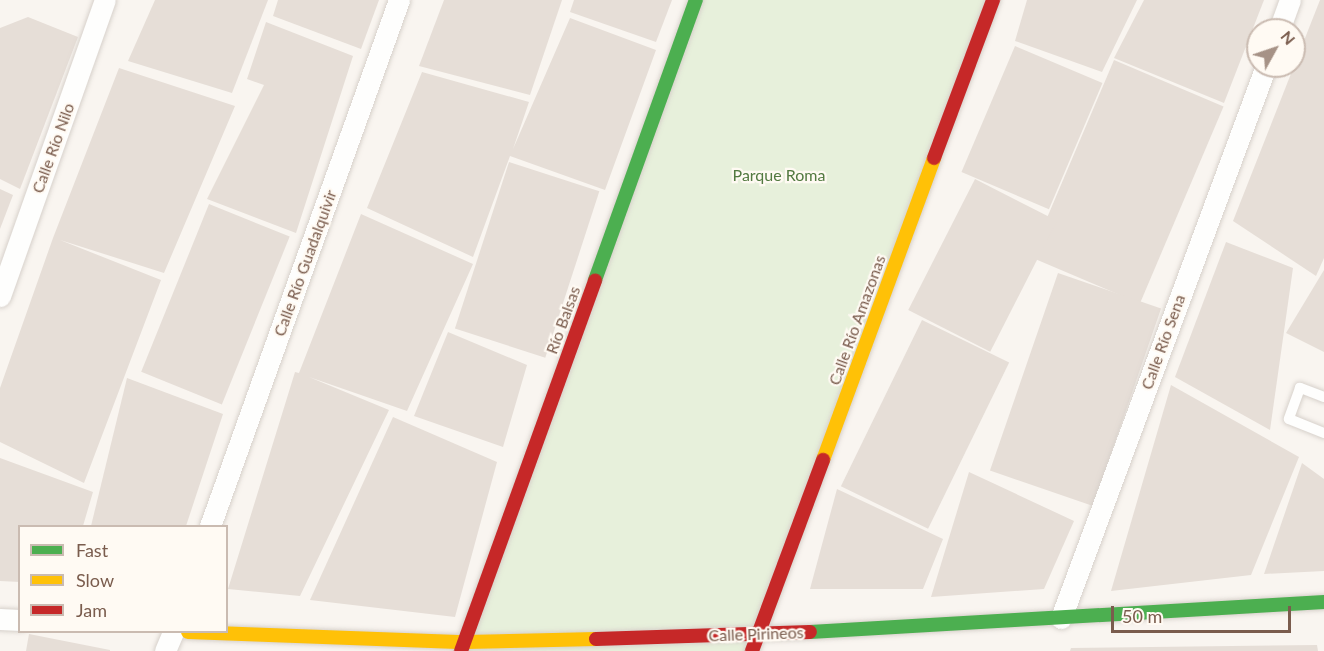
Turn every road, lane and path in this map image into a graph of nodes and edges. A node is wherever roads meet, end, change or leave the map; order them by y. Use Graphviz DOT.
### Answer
graph roads {
  1 [pos="105,0"];
  2 [pos="399,0"];
  3 [pos="696,0"];
  4 [pos="993,0"];
  5 [pos="1290,0"];
  6 [pos="1283,18"];
  7 [pos="1262,78"];
  8 [pos="0,296"];
  9 [pos="1324,397"];
  10 [pos="1324,433"];
  11 [pos="210,525"];
  12 [pos="1324,602"];
  13 [pos="1060,618"];
  14 [pos="0,619"];
  15 [pos="18,621"];
  16 [pos="172,633"];
  17 [pos="208,633"];
  18 [pos="758,635"];
  19 [pos="463,646"];
  20 [pos="165,651"];
  21 [pos="752,651"];
  1 -- 8 [label="street, Calle Río Nilo"];
  2 -- 11 [label="street, Calle Río Guadalquivir"];
  3 -- 19 [label="street, Río Balsas"];
  4 -- 18 [label="street, Calle Río Amazonas"];
  5 -- 6 [label="street"];
  7 -- 13 [label="street, Calle Río Sena"];
  9 -- 10 [label="lane"];
  12 -- 13 [label="street, Calle Pirineos"];
  13 -- 18 [label="street, Calle Pirineos"];
  14 -- 15 [label="street"];
  16 -- 20 [label="street"];
  17 -- 19 [label="street, Calle Pirineos"];
  18 -- 19 [label="street, Calle Pirineos"];
  18 -- 21 [label="street, Calle Río Amazonas"];
}
